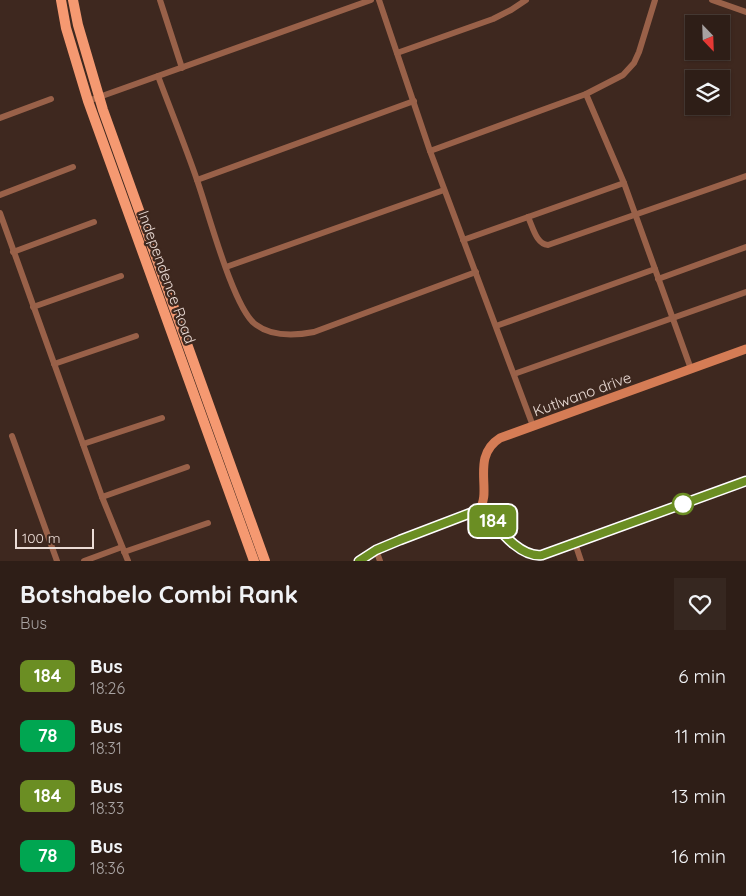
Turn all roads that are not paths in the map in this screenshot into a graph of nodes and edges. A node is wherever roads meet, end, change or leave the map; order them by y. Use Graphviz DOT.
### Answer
graph roads {
  1 [pos="61,0"];
  2 [pos="73,0"];
  3 [pos="160,0"];
  4 [pos="371,0"];
  5 [pos="379,0"];
  6 [pos="526,0"];
  7 [pos="656,0"];
  8 [pos="712,0"];
  9 [pos="721,2"];
  10 [pos="746,12"];
  11 [pos="397,54"];
  12 [pos="182,68"];
  13 [pos="158,76"];
  14 [pos="586,94"];
  15 [pos="99,97"];
  16 [pos="51,99"];
  17 [pos="414,101"];
  18 [pos="88,102"];
  19 [pos="0,118"];
  20 [pos="430,151"];
  21 [pos="73,167"];
  22 [pos="746,176"];
  23 [pos="198,180"];
  24 [pos="624,183"];
  25 [pos="444,190"];
  26 [pos="0,195"];
  27 [pos="0,213"];
  28 [pos="635,216"];
  29 [pos="528,217"];
  30 [pos="94,222"];
  31 [pos="463,240"];
  32 [pos="746,248"];
  33 [pos="13,252"];
  34 [pos="226,267"];
  35 [pos="655,269"];
  36 [pos="476,272"];
  37 [pos="121,276"];
  38 [pos="658,279"];
  39 [pos="746,292"];
  40 [pos="33,307"];
  41 [pos="673,319"];
  42 [pos="496,326"];
  43 [pos="136,336"];
  44 [pos="746,349"];
  45 [pos="54,364"];
  46 [pos="691,369"];
  47 [pos="514,374"];
  48 [pos="162,418"];
  49 [pos="533,426"];
  50 [pos="12,436"];
  51 [pos="83,444"];
  52 [pos="187,467"];
  53 [pos="746,481"];
  54 [pos="102,496"];
  55 [pos="481,509"];
  56 [pos="208,523"];
  57 [pos="575,543"];
  58 [pos="123,550"];
  59 [pos="376,550"];
  60 [pos="58,561"];
  61 [pos="84,561"];
  62 [pos="128,561"];
  63 [pos="254,561"];
  64 [pos="265,561"];
  65 [pos="359,561"];
  66 [pos="380,561"];
  67 [pos="581,561"];
  1 -- 18 [label="main road, Independence Road"];
  2 -- 15 [label="main road, Independence Road"];
  3 -- 12 [label="street"];
  4 -- 12 [label="street"];
  5 -- 11 [label="street"];
  6 -- 11 [label="street"];
  7 -- 14 [label="street"];
  8 -- 9 [label="street"];
  9 -- 10 [label="street"];
  11 -- 17 [label="street"];
  12 -- 13 [label="street"];
  13 -- 15 [label="street"];
  13 -- 23 [label="street"];
  14 -- 20 [label="street"];
  14 -- 24 [label="street"];
  15 -- 18 [label="street"];
  15 -- 64 [label="main road, Independence Road"];
  16 -- 19 [label="street"];
  17 -- 20 [label="street"];
  17 -- 23 [label="street"];
  18 -- 63 [label="main road, Independence Road"];
  20 -- 25 [label="street"];
  21 -- 26 [label="street"];
  22 -- 28 [label="street"];
  23 -- 34 [label="street"];
  24 -- 28 [label="street"];
  24 -- 29 [label="street"];
  25 -- 31 [label="street"];
  25 -- 34 [label="street"];
  27 -- 33 [label="street"];
  28 -- 29 [label="street"];
  28 -- 35 [label="street"];
  29 -- 31 [label="street"];
  30 -- 33 [label="street"];
  31 -- 36 [label="street"];
  32 -- 38 [label="street"];
  33 -- 40 [label="street"];
  34 -- 36 [label="street"];
  35 -- 38 [label="street"];
  35 -- 42 [label="street"];
  36 -- 42 [label="street"];
  37 -- 40 [label="street"];
  38 -- 41 [label="street"];
  39 -- 41 [label="street"];
  40 -- 45 [label="street"];
  41 -- 46 [label="street"];
  41 -- 47 [label="street"];
  42 -- 47 [label="street"];
  43 -- 45 [label="street"];
  44 -- 46 [label="street, Kutlwano drive"];
  45 -- 51 [label="street"];
  46 -- 49 [label="street, Kutlwano drive"];
  47 -- 49 [label="street"];
  48 -- 51 [label="street"];
  49 -- 55 [label="street, Kutlwano drive"];
  50 -- 60 [label="street"];
  51 -- 54 [label="street"];
  52 -- 54 [label="street"];
  53 -- 57 [label="street"];
  54 -- 58 [label="street"];
  55 -- 57 [label="street"];
  55 -- 59 [label="street"];
  56 -- 58 [label="street"];
  57 -- 67 [label="street"];
  58 -- 61 [label="street"];
  58 -- 62 [label="street"];
  59 -- 65 [label="street"];
  59 -- 66 [label="street"];
}
